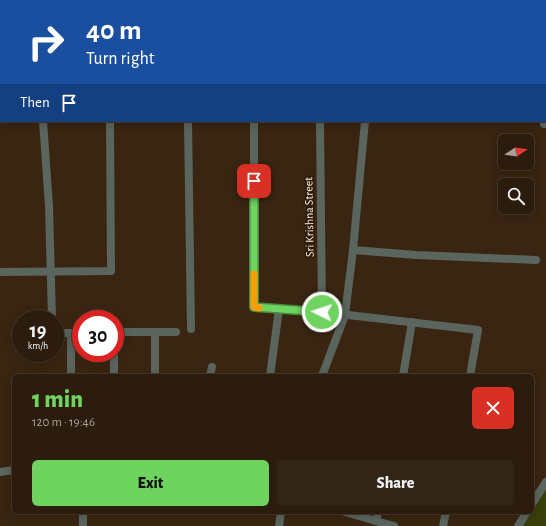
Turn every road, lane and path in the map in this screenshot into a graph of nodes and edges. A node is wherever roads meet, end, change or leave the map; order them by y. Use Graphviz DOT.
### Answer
graph roads {
  1 [pos="43,122"];
  2 [pos="110,122"];
  3 [pos="188,122"];
  4 [pos="254,122"];
  5 [pos="320,122"];
  6 [pos="365,122"];
  7 [pos="353,250"];
  8 [pos="536,260"];
  9 [pos="52,271"];
  10 [pos="0,272"];
  11 [pos="278,309"];
  12 [pos="52,310"];
  13 [pos="322,312"];
  14 [pos="345,316"];
  15 [pos="412,322"];
  16 [pos="191,329"];
  17 [pos="124,332"];
  18 [pos="155,332"];
  19 [pos="176,332"];
  20 [pos="64,333"];
  21 [pos="71,333"];
  22 [pos="114,362"];
  23 [pos="71,374"];
  24 [pos="114,374"];
  25 [pos="155,374"];
  26 [pos="270,374"];
  27 [pos="323,374"];
  28 [pos="403,374"];
  29 [pos="470,374"];
  30 [pos="12,470"];
  31 [pos="0,472"];
  32 [pos="546,482"];
  33 [pos="534,501"];
  34 [pos="84,514"];
  35 [pos="281,514"];
  36 [pos="352,514"];
  37 [pos="378,514"];
  38 [pos="446,514"];
  39 [pos="526,514"];
  40 [pos="376,521"];
  41 [pos="84,526"];
  42 [pos="280,526"];
  43 [pos="393,526"];
  44 [pos="443,526"];
  45 [pos="518,526"];
  1 -- 9 [label="street"];
  2 -- 9 [label="street"];
  3 -- 16 [label="street"];
  4 -- 11 [label="street"];
  5 -- 13 [label="street, Sri Krishna Street"];
  6 -- 7 [label="street"];
  7 -- 8 [label="street"];
  7 -- 14 [label="street"];
  9 -- 10 [label="street"];
  9 -- 12 [label="street"];
  11 -- 13 [label="street"];
  11 -- 26 [label="street"];
  13 -- 14 [label="street"];
  14 -- 15 [label="street"];
  14 -- 27 [label="street"];
  15 -- 28 [label="street"];
  15 -- 29 [label="street"];
  17 -- 18 [label="street"];
  18 -- 19 [label="street"];
  18 -- 25 [label="street"];
  20 -- 21 [label="street"];
  21 -- 23 [label="street"];
  22 -- 24 [label="street"];
  30 -- 31 [label="street"];
  32 -- 33 [label="street"];
  34 -- 41 [label="street"];
  35 -- 42 [label="street"];
  36 -- 40 [label="street"];
  37 -- 40 [label="street"];
  38 -- 44 [label="street"];
  39 -- 45 [label="street"];
  40 -- 43 [label="street"];
}
